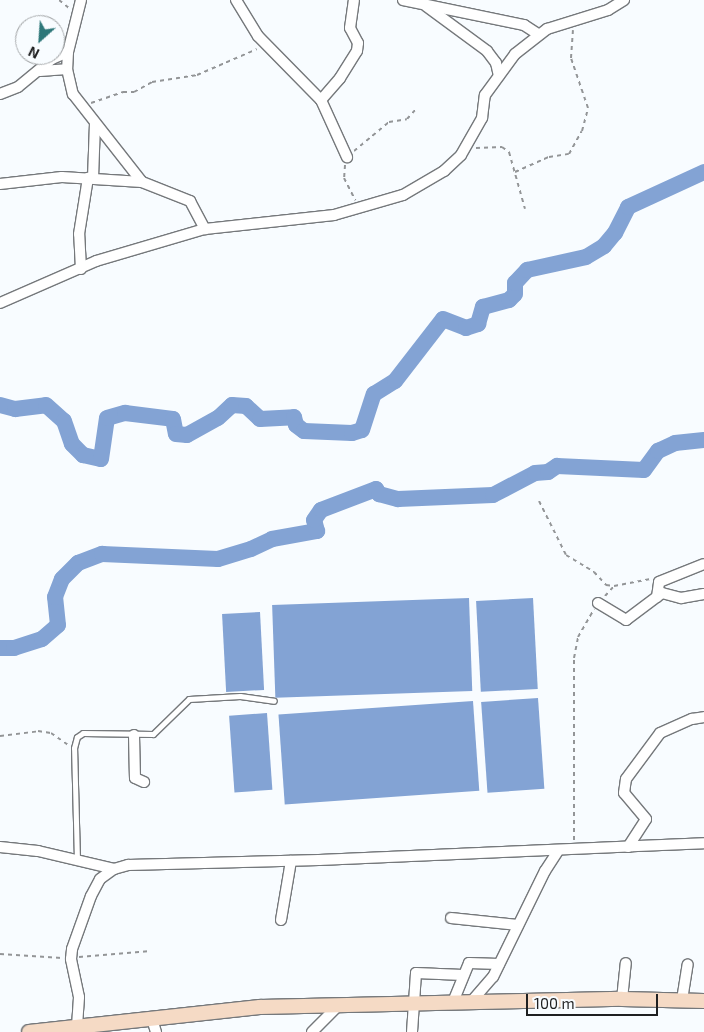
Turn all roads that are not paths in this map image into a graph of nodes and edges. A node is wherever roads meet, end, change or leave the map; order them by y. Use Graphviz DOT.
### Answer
graph roads {
  1 [pos="81,0"];
  2 [pos="236,0"];
  3 [pos="354,0"];
  4 [pos="403,0"];
  5 [pos="624,0"];
  6 [pos="425,5"];
  7 [pos="538,34"];
  8 [pos="68,52"];
  9 [pos="67,69"];
  10 [pos="40,71"];
  11 [pos="499,76"];
  12 [pos="0,94"];
  13 [pos="321,100"];
  14 [pos="95,123"];
  15 [pos="348,157"];
  16 [pos="90,178"];
  17 [pos="142,182"];
  18 [pos="0,184"];
  19 [pos="205,229"];
  20 [pos="81,269"];
  21 [pos="0,303"];
  22 [pos="704,564"];
  23 [pos="704,594"];
  24 [pos="657,597"];
  25 [pos="598,603"];
  26 [pos="274,701"];
  27 [pos="704,717"];
  28 [pos="134,736"];
  29 [pos="144,782"];
  30 [pos="704,843"];
  31 [pos="0,847"];
  32 [pos="628,847"];
  33 [pos="558,851"];
  34 [pos="77,860"];
  35 [pos="291,861"];
  36 [pos="114,868"];
  37 [pos="451,918"];
  38 [pos="281,920"];
  39 [pos="518,926"];
  40 [pos="626,963"];
  41 [pos="499,964"];
  42 [pos="688,964"];
  43 [pos="463,975"];
  44 [pos="622,999"];
  45 [pos="682,1000"];
  46 [pos="414,1002"];
  47 [pos="453,1002"];
  48 [pos="471,1002"];
  49 [pos="704,1002"];
  50 [pos="338,1006"];
  51 [pos="77,1026"];
  52 [pos="154,1026"];
  53 [pos="133,1027"];
  54 [pos="29,1032"];
  55 [pos="312,1032"];
  56 [pos="412,1032"];
  1 -- 8 [label="street"];
  2 -- 13 [label="street"];
  3 -- 13 [label="street"];
  4 -- 6 [label="street"];
  5 -- 7 [label="street"];
  6 -- 7 [label="street"];
  6 -- 11 [label="street"];
  7 -- 11 [label="street"];
  8 -- 9 [label="street"];
  8 -- 10 [label="street"];
  9 -- 10 [label="street"];
  9 -- 14 [label="street"];
  10 -- 12 [label="street"];
  11 -- 19 [label="street"];
  13 -- 15 [label="street"];
  14 -- 16 [label="street"];
  14 -- 17 [label="street"];
  16 -- 17 [label="street"];
  16 -- 18 [label="street"];
  16 -- 20 [label="street"];
  17 -- 19 [label="street"];
  19 -- 20 [label="street"];
  20 -- 21 [label="street"];
  22 -- 24 [label="street"];
  23 -- 24 [label="street"];
  24 -- 25 [label="street"];
  26 -- 28 [label="lane"];
  27 -- 32 [label="street"];
  28 -- 29 [label="street"];
  28 -- 34 [label="lane"];
  30 -- 32 [label="street"];
  31 -- 34 [label="street"];
  32 -- 33 [label="street"];
  33 -- 35 [label="street"];
  33 -- 39 [label="street"];
  34 -- 36 [label="street"];
  35 -- 36 [label="street"];
  35 -- 38 [label="street"];
  36 -- 51 [label="street"];
  37 -- 39 [label="street"];
  39 -- 41 [label="street"];
  40 -- 44 [label="street"];
  41 -- 43 [label="street"];
  41 -- 48 [label="street"];
  42 -- 45 [label="street"];
  43 -- 46 [label="street"];
  43 -- 47 [label="street"];
  44 -- 45 [label="main road"];
  44 -- 48 [label="main road"];
  45 -- 49 [label="main road"];
  46 -- 47 [label="main road"];
  46 -- 50 [label="main road"];
  46 -- 56 [label="street"];
  47 -- 48 [label="main road"];
  50 -- 52 [label="main road"];
  50 -- 55 [label="street"];
  51 -- 53 [label="main road"];
  51 -- 54 [label="main road"];
  52 -- 53 [label="main road"];
}
